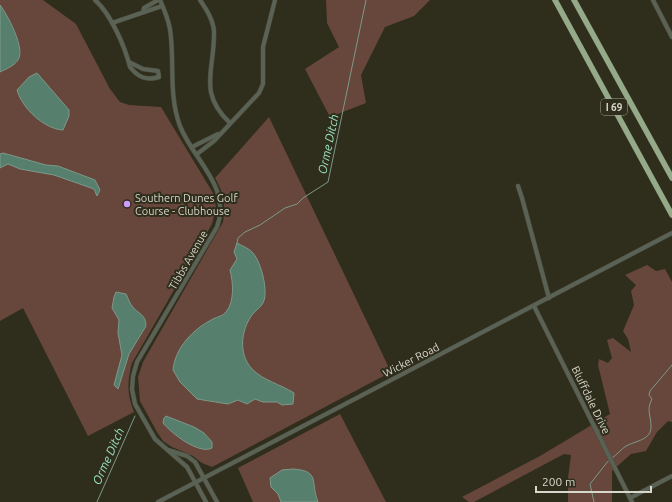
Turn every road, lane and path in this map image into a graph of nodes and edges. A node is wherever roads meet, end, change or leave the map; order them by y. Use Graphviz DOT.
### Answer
graph roads {
  1 [pos="96,0"];
  2 [pos="159,0"];
  3 [pos="200,0"];
  4 [pos="275,0"];
  5 [pos="555,0"];
  6 [pos="574,0"];
  7 [pos="653,0"];
  8 [pos="162,6"];
  9 [pos="143,12"];
  10 [pos="112,24"];
  11 [pos="672,37"];
  12 [pos="129,62"];
  13 [pos="230,124"];
  14 [pos="220,133"];
  15 [pos="192,147"];
  16 [pos="197,154"];
  17 [pos="672,178"];
  18 [pos="518,186"];
  19 [pos="672,215"];
  20 [pos="672,233"];
  21 [pos="549,298"];
  22 [pos="534,306"];
  23 [pos="166,449"];
  24 [pos="672,476"];
  25 [pos="204,477"];
  26 [pos="195,482"];
  27 [pos="631,500"];
  28 [pos="158,502"];
  29 [pos="206,502"];
  30 [pos="217,502"];
  1 -- 10 [label="street"];
  2 -- 8 [label="street, Tibbs Avenue"];
  2 -- 9 [label="street"];
  3 -- 13 [label="street"];
  4 -- 13 [label="street"];
  5 -- 19 [label="highway, I 69"];
  6 -- 17 [label="highway, I 69"];
  7 -- 11 [label="street"];
  8 -- 9 [label="street"];
  8 -- 15 [label="street, Tibbs Avenue"];
  9 -- 10 [label="street"];
  10 -- 12 [label="street"];
  12 -- 12 [label="street"];
  13 -- 14 [label="street"];
  14 -- 15 [label="street"];
  14 -- 16 [label="street"];
  15 -- 16 [label="street, Tibbs Avenue"];
  16 -- 23 [label="street, Tibbs Avenue"];
  18 -- 21 [label="street"];
  20 -- 21 [label="street, Wicker Road"];
  21 -- 22 [label="street, Wicker Road"];
  22 -- 25 [label="street, Wicker Road"];
  22 -- 27 [label="street, Bluffdale Drive"];
  23 -- 25 [label="street, Tibbs Avenue"];
  23 -- 26 [label="street, Tibbs Avenue"];
  24 -- 27 [label="street"];
  25 -- 26 [label="street, Wicker Road"];
  25 -- 30 [label="street, Tibbs Avenue"];
  26 -- 28 [label="street, Wicker Road"];
  26 -- 29 [label="street, Tibbs Avenue"];
}
